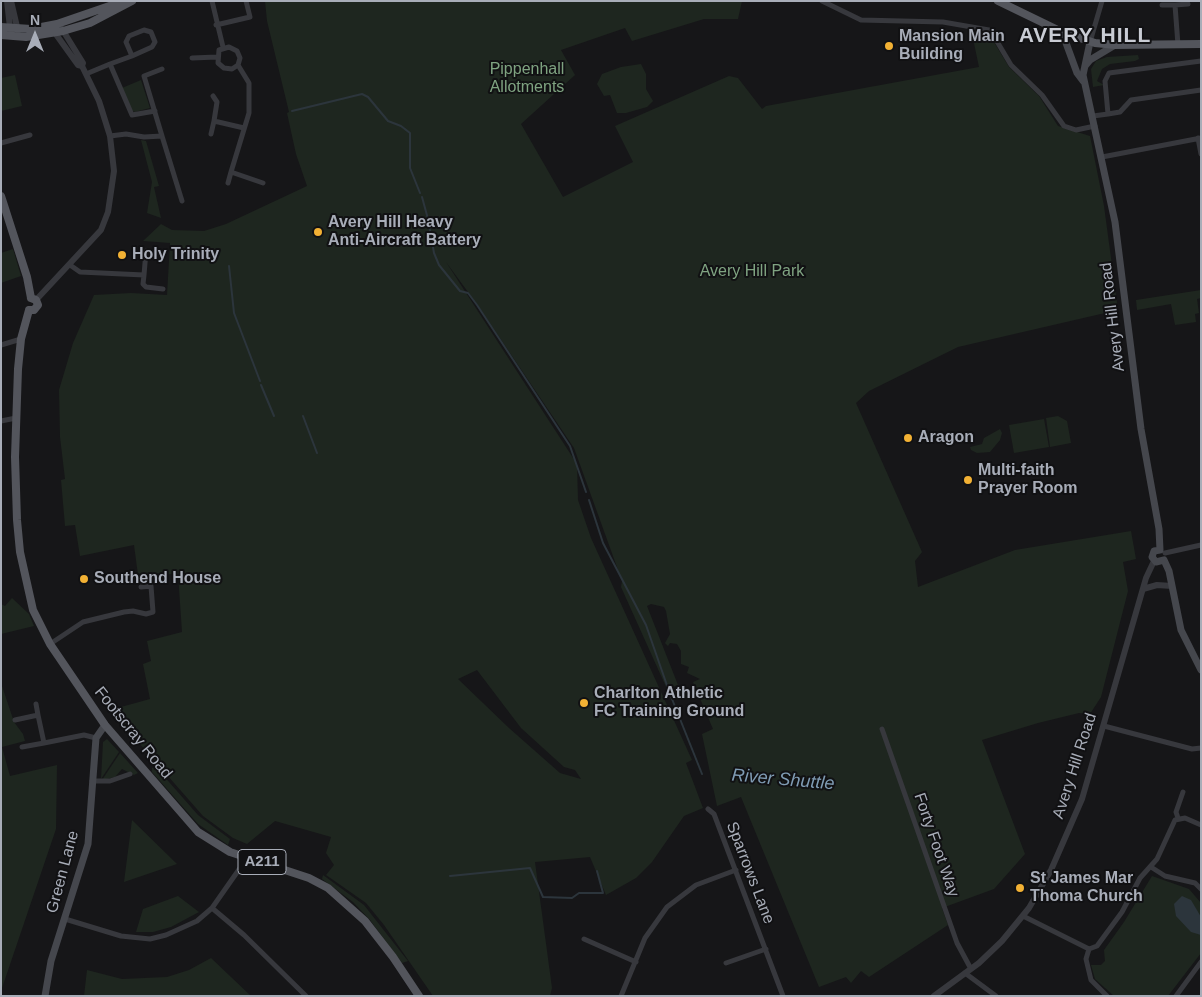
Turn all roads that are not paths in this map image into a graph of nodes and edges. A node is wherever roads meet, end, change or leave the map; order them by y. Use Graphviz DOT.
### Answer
graph roads {
  1 [pos="7,1"];
  2 [pos="12,1"];
  3 [pos="124,1"];
  4 [pos="132,1"];
  5 [pos="212,1"];
  6 [pos="246,1"];
  7 [pos="822,1"];
  8 [pos="998,1"];
  9 [pos="1102,1"];
  10 [pos="1188,4"];
  11 [pos="1162,5"];
  12 [pos="1175,5"];
  13 [pos="57,24"];
  14 [pos="216,25"];
  15 [pos="5,28"];
  16 [pos="63,31"];
  17 [pos="1062,32"];
  18 [pos="17,33"];
  19 [pos="55,33"];
  20 [pos="1,36"];
  21 [pos="1090,42"];
  22 [pos="1201,44"];
  23 [pos="1114,45"];
  24 [pos="1178,45"];
  25 [pos="223,47"];
  26 [pos="132,56"];
  27 [pos="217,57"];
  28 [pos="192,58"];
  29 [pos="1201,61"];
  30 [pos="110,64"];
  31 [pos="238,65"];
  32 [pos="82,66"];
  33 [pos="1084,68"];
  34 [pos="162,69"];
  35 [pos="86,74"];
  36 [pos="1085,84"];
  37 [pos="1201,90"];
  38 [pos="213,96"];
  39 [pos="155,111"];
  40 [pos="1108,114"];
  41 [pos="1093,116"];
  42 [pos="214,121"];
  43 [pos="1095,126"];
  44 [pos="244,128"];
  45 [pos="211,134"];
  46 [pos="30,136"];
  47 [pos="110,136"];
  48 [pos="162,136"];
  49 [pos="1200,138"];
  50 [pos="1,143"];
  51 [pos="1201,154"];
  52 [pos="1102,157"];
  53 [pos="231,172"];
  54 [pos="228,183"];
  55 [pos="263,183"];
  56 [pos="1,196"];
  57 [pos="182,201"];
  58 [pos="146,251"];
  59 [pos="70,265"];
  60 [pos="144,275"];
  61 [pos="163,288"];
  62 [pos="34,299"];
  63 [pos="21,339"];
  64 [pos="1,345"];
  65 [pos="16,418"];
  66 [pos="1,421"];
  67 [pos="1201,545"];
  68 [pos="1163,554"];
  69 [pos="1154,561"];
  70 [pos="1172,586"];
  71 [pos="142,587"];
  72 [pos="1143,590"];
  73 [pos="50,644"];
  74 [pos="1201,669"];
  75 [pos="36,704"];
  76 [pos="38,715"];
  77 [pos="15,720"];
  78 [pos="105,725"];
  79 [pos="1104,726"];
  80 [pos="882,729"];
  81 [pos="96,738"];
  82 [pos="44,742"];
  83 [pos="22,747"];
  84 [pos="1201,748"];
  85 [pos="130,774"];
  86 [pos="92,781"];
  87 [pos="1183,792"];
  88 [pos="708,809"];
  89 [pos="1178,818"];
  90 [pos="1201,825"];
  91 [pos="248,858"];
  92 [pos="1151,867"];
  93 [pos="736,870"];
  94 [pos="1201,889"];
  95 [pos="212,908"];
  96 [pos="1023,916"];
  97 [pos="65,920"];
  98 [pos="584,939"];
  99 [pos="766,948"];
  100 [pos="1090,949"];
  101 [pos="636,962"];
  102 [pos="1201,962"];
  103 [pos="726,963"];
  104 [pos="971,969"];
  105 [pos="965,973"];
  106 [pos="45,996"];
  107 [pos="306,996"];
  108 [pos="418,996"];
  109 [pos="621,996"];
  110 [pos="783,996"];
  111 [pos="934,996"];
  112 [pos="996,996"];
  113 [pos="1107,996"];
  114 [pos="1176,996"];
  1 -- 15 [label="street"];
  2 -- 18 [label="street"];
  3 -- 13 [label="main road"];
  4 -- 16 [label="main road"];
  5 -- 14 [label="street"];
  6 -- 14 [label="street"];
  7 -- 43 [label="street"];
  8 -- 17 [label="main road"];
  9 -- 21 [label="street"];
  10 -- 12 [label="street"];
  11 -- 12 [label="street"];
  12 -- 24 [label="street"];
  13 -- 16 [label="street"];
  13 -- 18 [label="main road"];
  13 -- 19 [label="street"];
  14 -- 25 [label="street"];
  15 -- 18 [label="main road"];
  16 -- 19 [label="main road"];
  16 -- 32 [label="street"];
  17 -- 21 [label="main road"];
  17 -- 36 [label="main road, Avery Hill Road"];
  18 -- 19 [label="main road"];
  18 -- 20 [label="main road"];
  19 -- 32 [label="street"];
  21 -- 23 [label="main road"];
  21 -- 33 [label="main road, Avery Hill Road"];
  22 -- 24 [label="main road"];
  23 -- 24 [label="main road"];
  23 -- 33 [label="main road"];
  25 -- 27 [label="street"];
  25 -- 31 [label="street"];
  26 -- 26 [label="street"];
  26 -- 30 [label="street"];
  27 -- 28 [label="street"];
  27 -- 31 [label="street"];
  29 -- 40 [label="street"];
  30 -- 35 [label="street"];
  30 -- 39 [label="street"];
  31 -- 44 [label="street"];
  32 -- 35 [label="street"];
  33 -- 36 [label="main road, Avery Hill Road"];
  34 -- 39 [label="street"];
  35 -- 47 [label="street"];
  36 -- 41 [label="main road, Avery Hill Road"];
  37 -- 40 [label="street"];
  38 -- 42 [label="street"];
  39 -- 48 [label="street"];
  40 -- 41 [label="street"];
  41 -- 43 [label="main road, Avery Hill Road"];
  42 -- 44 [label="street"];
  42 -- 45 [label="street"];
  43 -- 52 [label="main road, Avery Hill Road"];
  44 -- 53 [label="street"];
  46 -- 50 [label="street"];
  47 -- 48 [label="street"];
  47 -- 59 [label="street"];
  48 -- 57 [label="street"];
  49 -- 51 [label="street"];
  49 -- 52 [label="street"];
  52 -- 68 [label="main road, Avery Hill Road"];
  53 -- 54 [label="street"];
  53 -- 55 [label="street"];
  56 -- 62 [label="main road, A211"];
  58 -- 60 [label="street"];
  59 -- 60 [label="street"];
  59 -- 62 [label="street"];
  60 -- 61 [label="street"];
  62 -- 63 [label="main road, Footscray Road / A211"];
  63 -- 64 [label="street"];
  63 -- 65 [label="main road, Footscray Road / A211"];
  65 -- 66 [label="street"];
  65 -- 73 [label="main road, Footscray Road / A211"];
  67 -- 68 [label="street"];
  68 -- 69 [label="main road"];
  68 -- 69 [label="main road"];
  68 -- 70 [label="main road, Avery Hill Road"];
  69 -- 72 [label="street, Avery Hill Road"];
  70 -- 72 [label="street"];
  70 -- 74 [label="main road, Avery Hill Road"];
  71 -- 73 [label="street"];
  72 -- 79 [label="street, Avery Hill Road"];
  73 -- 78 [label="main road, Footscray Road / A211"];
  75 -- 76 [label="street"];
  76 -- 77 [label="street"];
  76 -- 82 [label="street"];
  78 -- 81 [label="main road, Green Lane"];
  78 -- 91 [label="main road, Footscray Road / A211"];
  79 -- 84 [label="street"];
  79 -- 96 [label="street, Avery Hill Road"];
  80 -- 104 [label="street, Forty Foot Way"];
  81 -- 82 [label="street"];
  81 -- 86 [label="main road, Green Lane"];
  82 -- 83 [label="street"];
  85 -- 86 [label="street"];
  86 -- 97 [label="main road, Green Lane"];
  87 -- 89 [label="street"];
  88 -- 93 [label="street, Sparrows Lane"];
  89 -- 90 [label="street"];
  89 -- 92 [label="street"];
  91 -- 95 [label="street"];
  91 -- 108 [label="main road, Footscray Road / A211"];
  92 -- 94 [label="street"];
  92 -- 100 [label="street"];
  93 -- 99 [label="street, Sparrows Lane"];
  93 -- 101 [label="street"];
  95 -- 97 [label="street"];
  95 -- 107 [label="street"];
  96 -- 100 [label="street"];
  96 -- 104 [label="street, Avery Hill Road"];
  97 -- 106 [label="main road, Green Lane"];
  98 -- 101 [label="street"];
  99 -- 103 [label="street, Sparrows Lane"];
  99 -- 110 [label="street, Sparrows Lane"];
  100 -- 113 [label="street"];
  101 -- 109 [label="street"];
  102 -- 114 [label="street"];
  104 -- 105 [label="street, Avery Hill Road"];
  105 -- 111 [label="street, Avery Hill Road"];
  105 -- 112 [label="street"];
}
